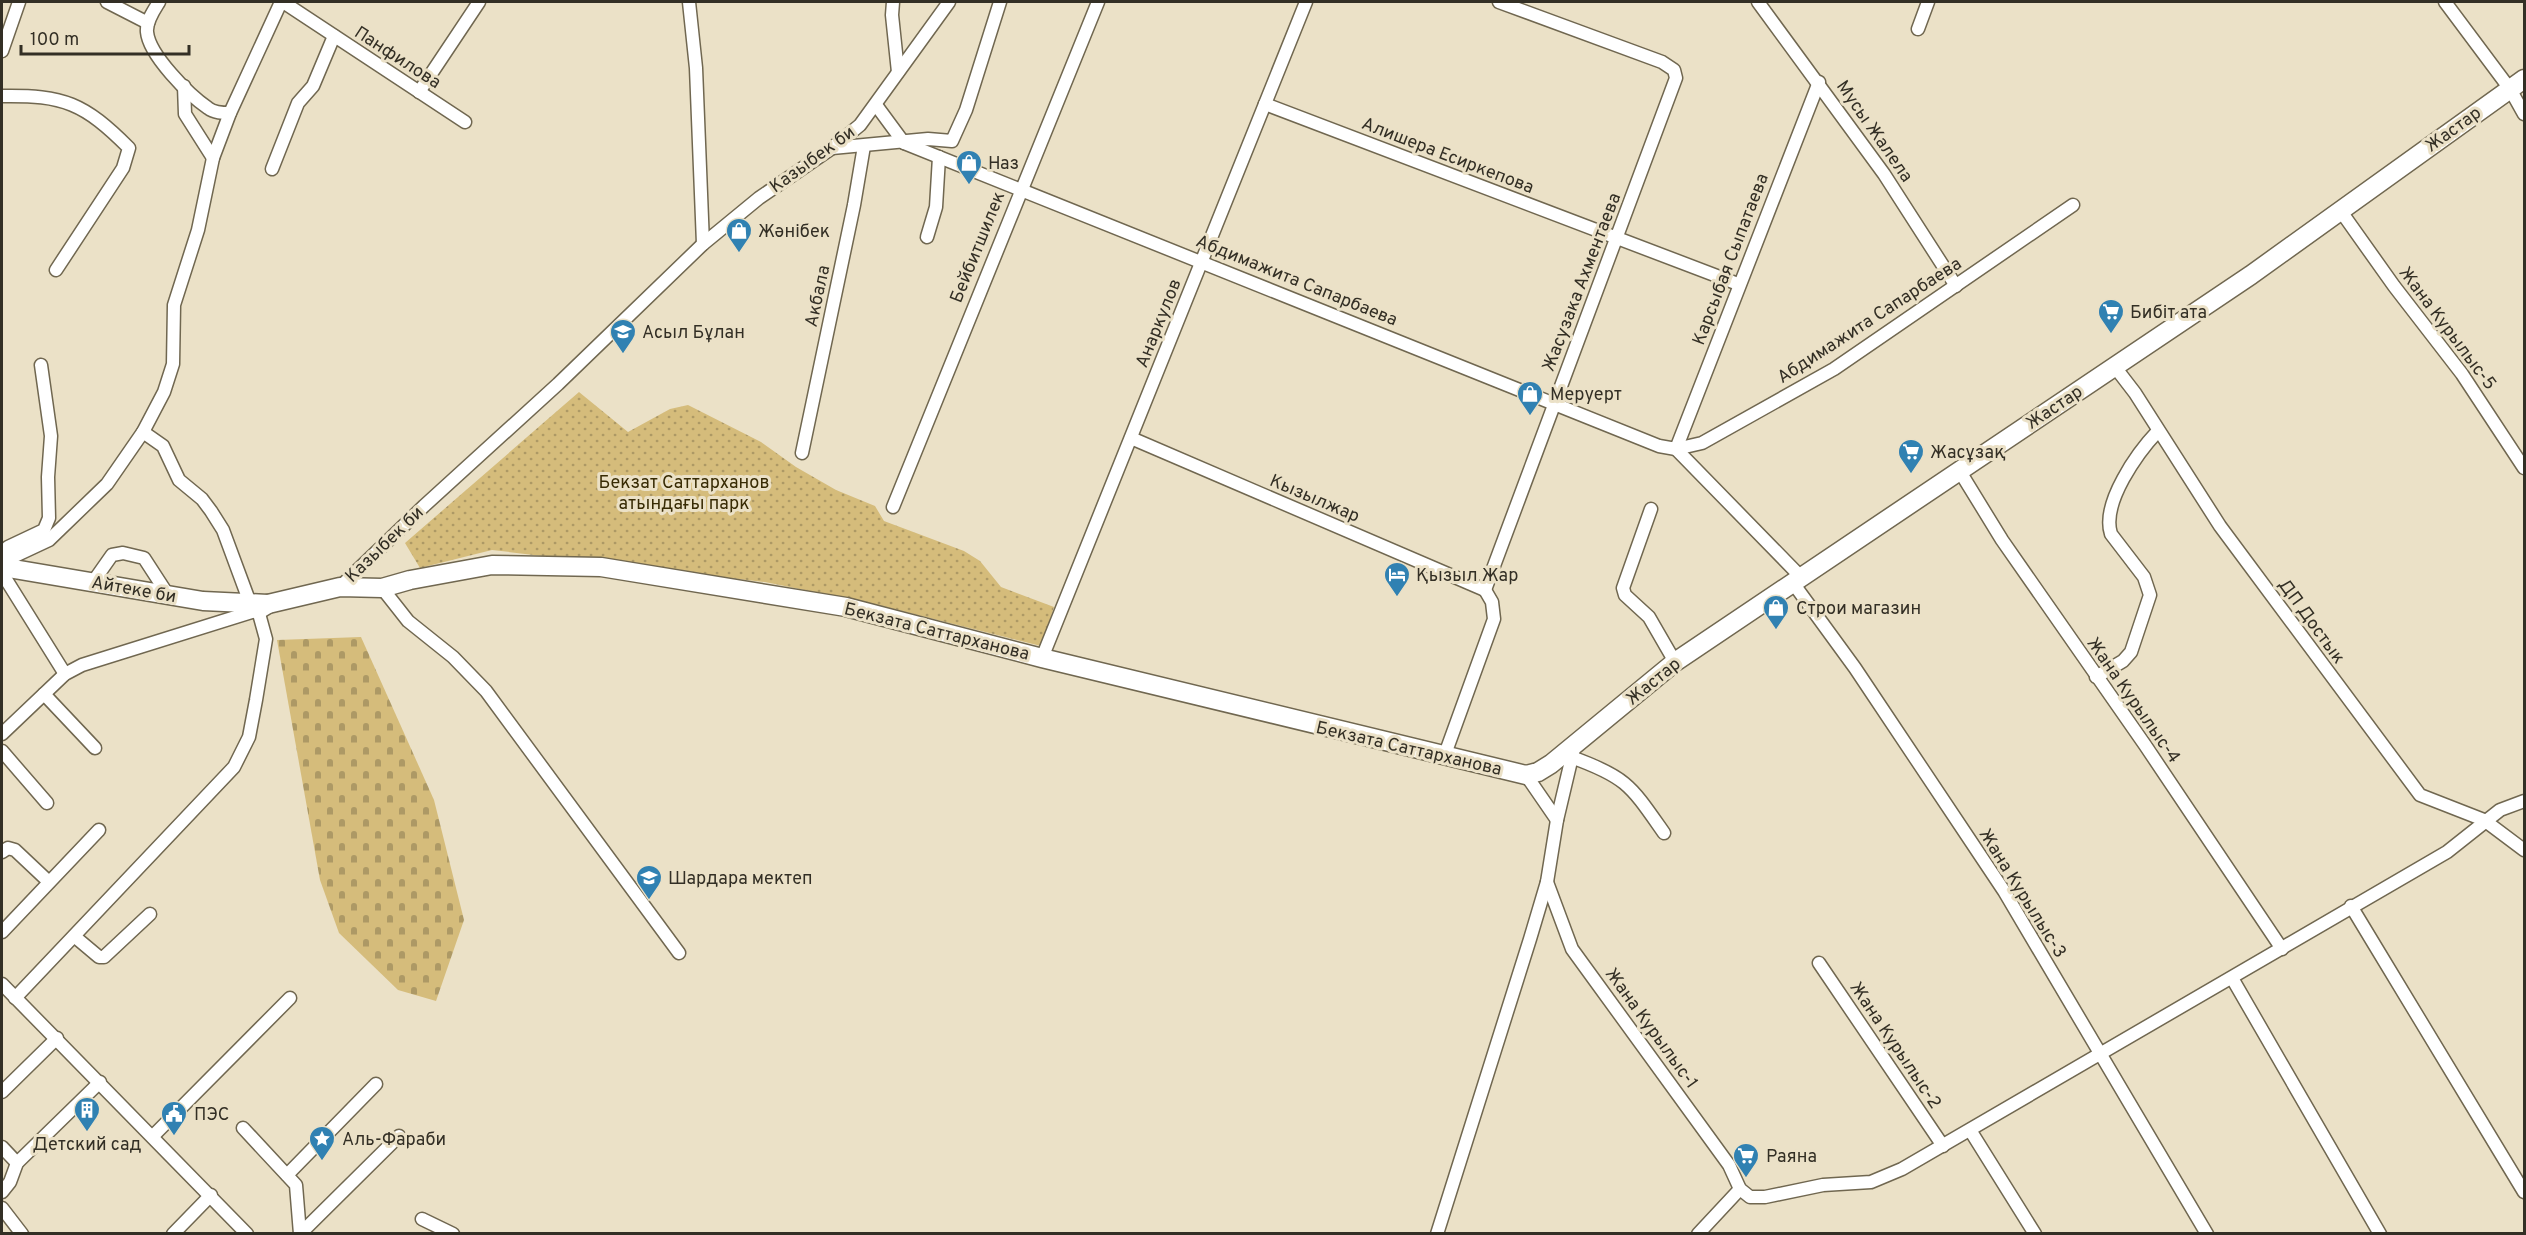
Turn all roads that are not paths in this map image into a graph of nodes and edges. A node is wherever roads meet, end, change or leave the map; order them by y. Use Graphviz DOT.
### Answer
graph roads {
  1 [pos="19,2"];
  2 [pos="107,2"];
  3 [pos="159,2"];
  4 [pos="282,2"];
  5 [pos="479,2"];
  6 [pos="689,2"];
  7 [pos="893,2"];
  8 [pos="949,2"];
  9 [pos="1000,2"];
  10 [pos="1098,2"];
  11 [pos="1306,2"];
  12 [pos="1499,2"];
  13 [pos="1758,2"];
  14 [pos="1928,2"];
  15 [pos="2445,2"];
  16 [pos="148,23"];
  17 [pos="1917,29"];
  18 [pos="334,36"];
  19 [pos="2,51"];
  20 [pos="898,72"];
  21 [pos="1819,82"];
  22 [pos="2517,84"];
  23 [pos="184,86"];
  24 [pos="419,92"];
  25 [pos="2,96"];
  26 [pos="1265,104"];
  27 [pos="876,105"];
  28 [pos="230,113"];
  29 [pos="2524,114"];
  30 [pos="465,122"];
  31 [pos="904,143"];
  32 [pos="864,146"];
  33 [pos="832,148"];
  34 [pos="939,157"];
  35 [pos="213,158"];
  36 [pos="272,169"];
  37 [pos="1020,190"];
  38 [pos="2073,206"];
  39 [pos="2340,210"];
  40 [pos="927,237"];
  41 [pos="1618,239"];
  42 [pos="703,244"];
  43 [pos="1203,261"];
  44 [pos="56,270"];
  45 [pos="1738,284"];
  46 [pos="1956,286"];
  47 [pos="41,365"];
  48 [pos="2115,367"];
  49 [pos="1554,403"];
  50 [pos="2158,431"];
  51 [pos="143,432"];
  52 [pos="1131,438"];
  53 [pos="1676,449"];
  54 [pos="802,453"];
  55 [pos="2524,468"];
  56 [pos="1959,470"];
  57 [pos="893,507"];
  58 [pos="1651,509"];
  59 [pos="2,554"];
  60 [pos="2,562"];
  61 [pos="2,567"];
  62 [pos="2,573"];
  63 [pos="1797,580"];
  64 [pos="93,582"];
  65 [pos="340,587"];
  66 [pos="382,588"];
  67 [pos="1485,590"];
  68 [pos="168,595"];
  69 [pos="259,606"];
  70 [pos="1042,658"];
  71 [pos="1675,662"];
  72 [pos="65,674"];
  73 [pos="2096,677"];
  74 [pos="44,694"];
  75 [pos="2,734"];
  76 [pos="95,748"];
  77 [pos="1573,750"];
  78 [pos="2,751"];
  79 [pos="1444,757"];
  80 [pos="1526,775"];
  81 [pos="2524,801"];
  82 [pos="47,802"];
  83 [pos="1557,820"];
  84 [pos="2484,820"];
  85 [pos="99,830"];
  86 [pos="1664,833"];
  87 [pos="2524,850"];
  88 [pos="2,852"];
  89 [pos="49,882"];
  90 [pos="1546,882"];
  91 [pos="2351,906"];
  92 [pos="150,914"];
  93 [pos="2,932"];
  94 [pos="74,936"];
  95 [pos="2282,950"];
  96 [pos="679,953"];
  97 [pos="1819,963"];
  98 [pos="2232,978"];
  99 [pos="7,994"];
  100 [pos="290,998"];
  101 [pos="57,1038"];
  102 [pos="2100,1052"];
  103 [pos="100,1082"];
  104 [pos="376,1083"];
  105 [pos="2,1092"];
  106 [pos="243,1128"];
  107 [pos="1970,1130"];
  108 [pos="153,1136"];
  109 [pos="399,1136"];
  110 [pos="1943,1146"];
  111 [pos="2,1147"];
  112 [pos="17,1163"];
  113 [pos="287,1174"];
  114 [pos="1740,1189"];
  115 [pos="2,1192"];
  116 [pos="2524,1192"];
  117 [pos="211,1195"];
  118 [pos="2,1208"];
  119 [pos="422,1220"];
  120 [pos="22,1233"];
  121 [pos="173,1233"];
  122 [pos="247,1233"];
  123 [pos="300,1233"];
  124 [pos="453,1233"];
  125 [pos="1437,1233"];
  126 [pos="1698,1233"];
  127 [pos="2035,1233"];
  128 [pos="2207,1233"];
  129 [pos="2380,1233"];
  1 -- 19 [label="street"];
  2 -- 16 [label="street"];
  3 -- 16 [label="street"];
  4 -- 18 [label="street, Панфилова"];
  4 -- 28 [label="street"];
  5 -- 24 [label="street"];
  6 -- 42 [label="street"];
  7 -- 20 [label="street"];
  8 -- 20 [label="street, Казыбек би"];
  9 -- 31 [label="street"];
  10 -- 37 [label="street, Бейбитшилек"];
  11 -- 26 [label="street, Анаркулов"];
  12 -- 41 [label="street, Жасузака Ахментаева"];
  13 -- 21 [label="street, Мусы Жалела"];
  14 -- 17 [label="street"];
  15 -- 22 [label="street"];
  16 -- 23 [label="street"];
  18 -- 24 [label="street, Панфилова"];
  18 -- 36 [label="street"];
  20 -- 27 [label="street, Казыбек би"];
  21 -- 45 [label="street, Карсыбая Сыпатаева"];
  21 -- 46 [label="street, Мусы Жалела"];
  22 -- 29 [label="street"];
  22 -- 39 [label="street, Жастар"];
  23 -- 28 [label="street"];
  23 -- 35 [label="street"];
  24 -- 30 [label="street, Панфилова"];
  25 -- 44 [label="street"];
  26 -- 41 [label="street, Алишера Есиркепова"];
  26 -- 43 [label="street, Анаркулов"];
  27 -- 31 [label="street"];
  27 -- 33 [label="street, Казыбек би"];
  28 -- 35 [label="street"];
  31 -- 32 [label="street"];
  31 -- 34 [label="street, Абдимажита Сапарбаева"];
  32 -- 33 [label="street"];
  32 -- 54 [label="street, Акбала"];
  33 -- 42 [label="street, Казыбек би"];
  34 -- 37 [label="street, Абдимажита Сапарбаева"];
  34 -- 40 [label="street"];
  35 -- 51 [label="street"];
  37 -- 43 [label="street, Абдимажита Сапарбаева"];
  37 -- 57 [label="street, Бейбитшилек"];
  38 -- 46 [label="street, Абдимажита Сапарбаева"];
  39 -- 48 [label="street, Жастар"];
  39 -- 55 [label="street, Жана Курылыс-5"];
  41 -- 45 [label="street, Алишера Есиркепова"];
  41 -- 49 [label="street, Жасузака Ахментаева"];
  42 -- 65 [label="street, Казыбек би"];
  43 -- 49 [label="street, Абдимажита Сапарбаева"];
  43 -- 52 [label="street, Анаркулов"];
  45 -- 53 [label="street, Карсыбая Сыпатаева"];
  46 -- 53 [label="street, Абдимажита Сапарбаева"];
  47 -- 59 [label="street"];
  48 -- 50 [label="street, ДП Достык"];
  48 -- 56 [label="street, Жастар"];
  49 -- 53 [label="street, Абдимажита Сапарбаева"];
  49 -- 67 [label="street, Жасузака Ахментаева"];
  50 -- 73 [label="street"];
  50 -- 84 [label="street, ДП Достык"];
  51 -- 60 [label="street"];
  51 -- 69 [label="street"];
  52 -- 67 [label="street, Кызылжар"];
  52 -- 70 [label="street, Анаркулов"];
  53 -- 63 [label="street"];
  56 -- 63 [label="street, Жастар"];
  56 -- 73 [label="street, Жана Курылыс-4"];
  58 -- 71 [label="street"];
  61 -- 64 [label="street, Айтеке би"];
  62 -- 72 [label="street"];
  63 -- 71 [label="street, Жастар"];
  63 -- 102 [label="street, Жана Курылыс-3"];
  64 -- 68 [label="street, Айтеке би"];
  64 -- 68 [label="street"];
  65 -- 66 [label="street, Бекзата Саттарханова"];
  65 -- 69 [label="street, Казыбек би"];
  66 -- 70 [label="street, Бекзата Саттарханова"];
  66 -- 96 [label="street"];
  67 -- 79 [label="street"];
  68 -- 69 [label="street, Айтеке би"];
  69 -- 72 [label="street, Казыбек би"];
  69 -- 94 [label="street"];
  70 -- 79 [label="street, Бекзата Саттарханова"];
  71 -- 77 [label="street, Жастар"];
  72 -- 74 [label="street, Казыбек би"];
  73 -- 95 [label="street, Жана Курылыс-4"];
  74 -- 75 [label="street, Казыбек би"];
  74 -- 76 [label="street"];
  77 -- 80 [label="street, Жастар"];
  77 -- 83 [label="street"];
  77 -- 86 [label="street"];
  78 -- 82 [label="street"];
  79 -- 80 [label="street, Бекзата Саттарханова"];
  80 -- 83 [label="street"];
  81 -- 84 [label="street"];
  83 -- 90 [label="street"];
  84 -- 87 [label="street, ДП Достык"];
  84 -- 91 [label="street"];
  85 -- 89 [label="street"];
  88 -- 89 [label="street"];
  89 -- 93 [label="street"];
  90 -- 114 [label="street, Жана Курылыс-1"];
  90 -- 125 [label="street"];
  91 -- 95 [label="street"];
  91 -- 116 [label="street"];
  92 -- 94 [label="street"];
  94 -- 99 [label="street"];
  95 -- 98 [label="street"];
  97 -- 110 [label="street, Жана Курылыс-2"];
  98 -- 102 [label="street"];
  98 -- 129 [label="street"];
  99 -- 101 [label="street"];
  100 -- 108 [label="street"];
  101 -- 103 [label="street"];
  101 -- 105 [label="street"];
  102 -- 107 [label="street"];
  102 -- 128 [label="street, Жана Курылыс-3"];
  103 -- 108 [label="street"];
  103 -- 112 [label="street"];
  104 -- 113 [label="street"];
  106 -- 113 [label="street"];
  107 -- 110 [label="street"];
  107 -- 127 [label="street"];
  108 -- 117 [label="street"];
  109 -- 123 [label="street"];
  110 -- 114 [label="street"];
  111 -- 112 [label="street"];
  112 -- 115 [label="street"];
  113 -- 123 [label="street"];
  114 -- 126 [label="street"];
  117 -- 121 [label="street"];
  117 -- 122 [label="street"];
  118 -- 120 [label="street"];
  119 -- 124 [label="street"];
}
